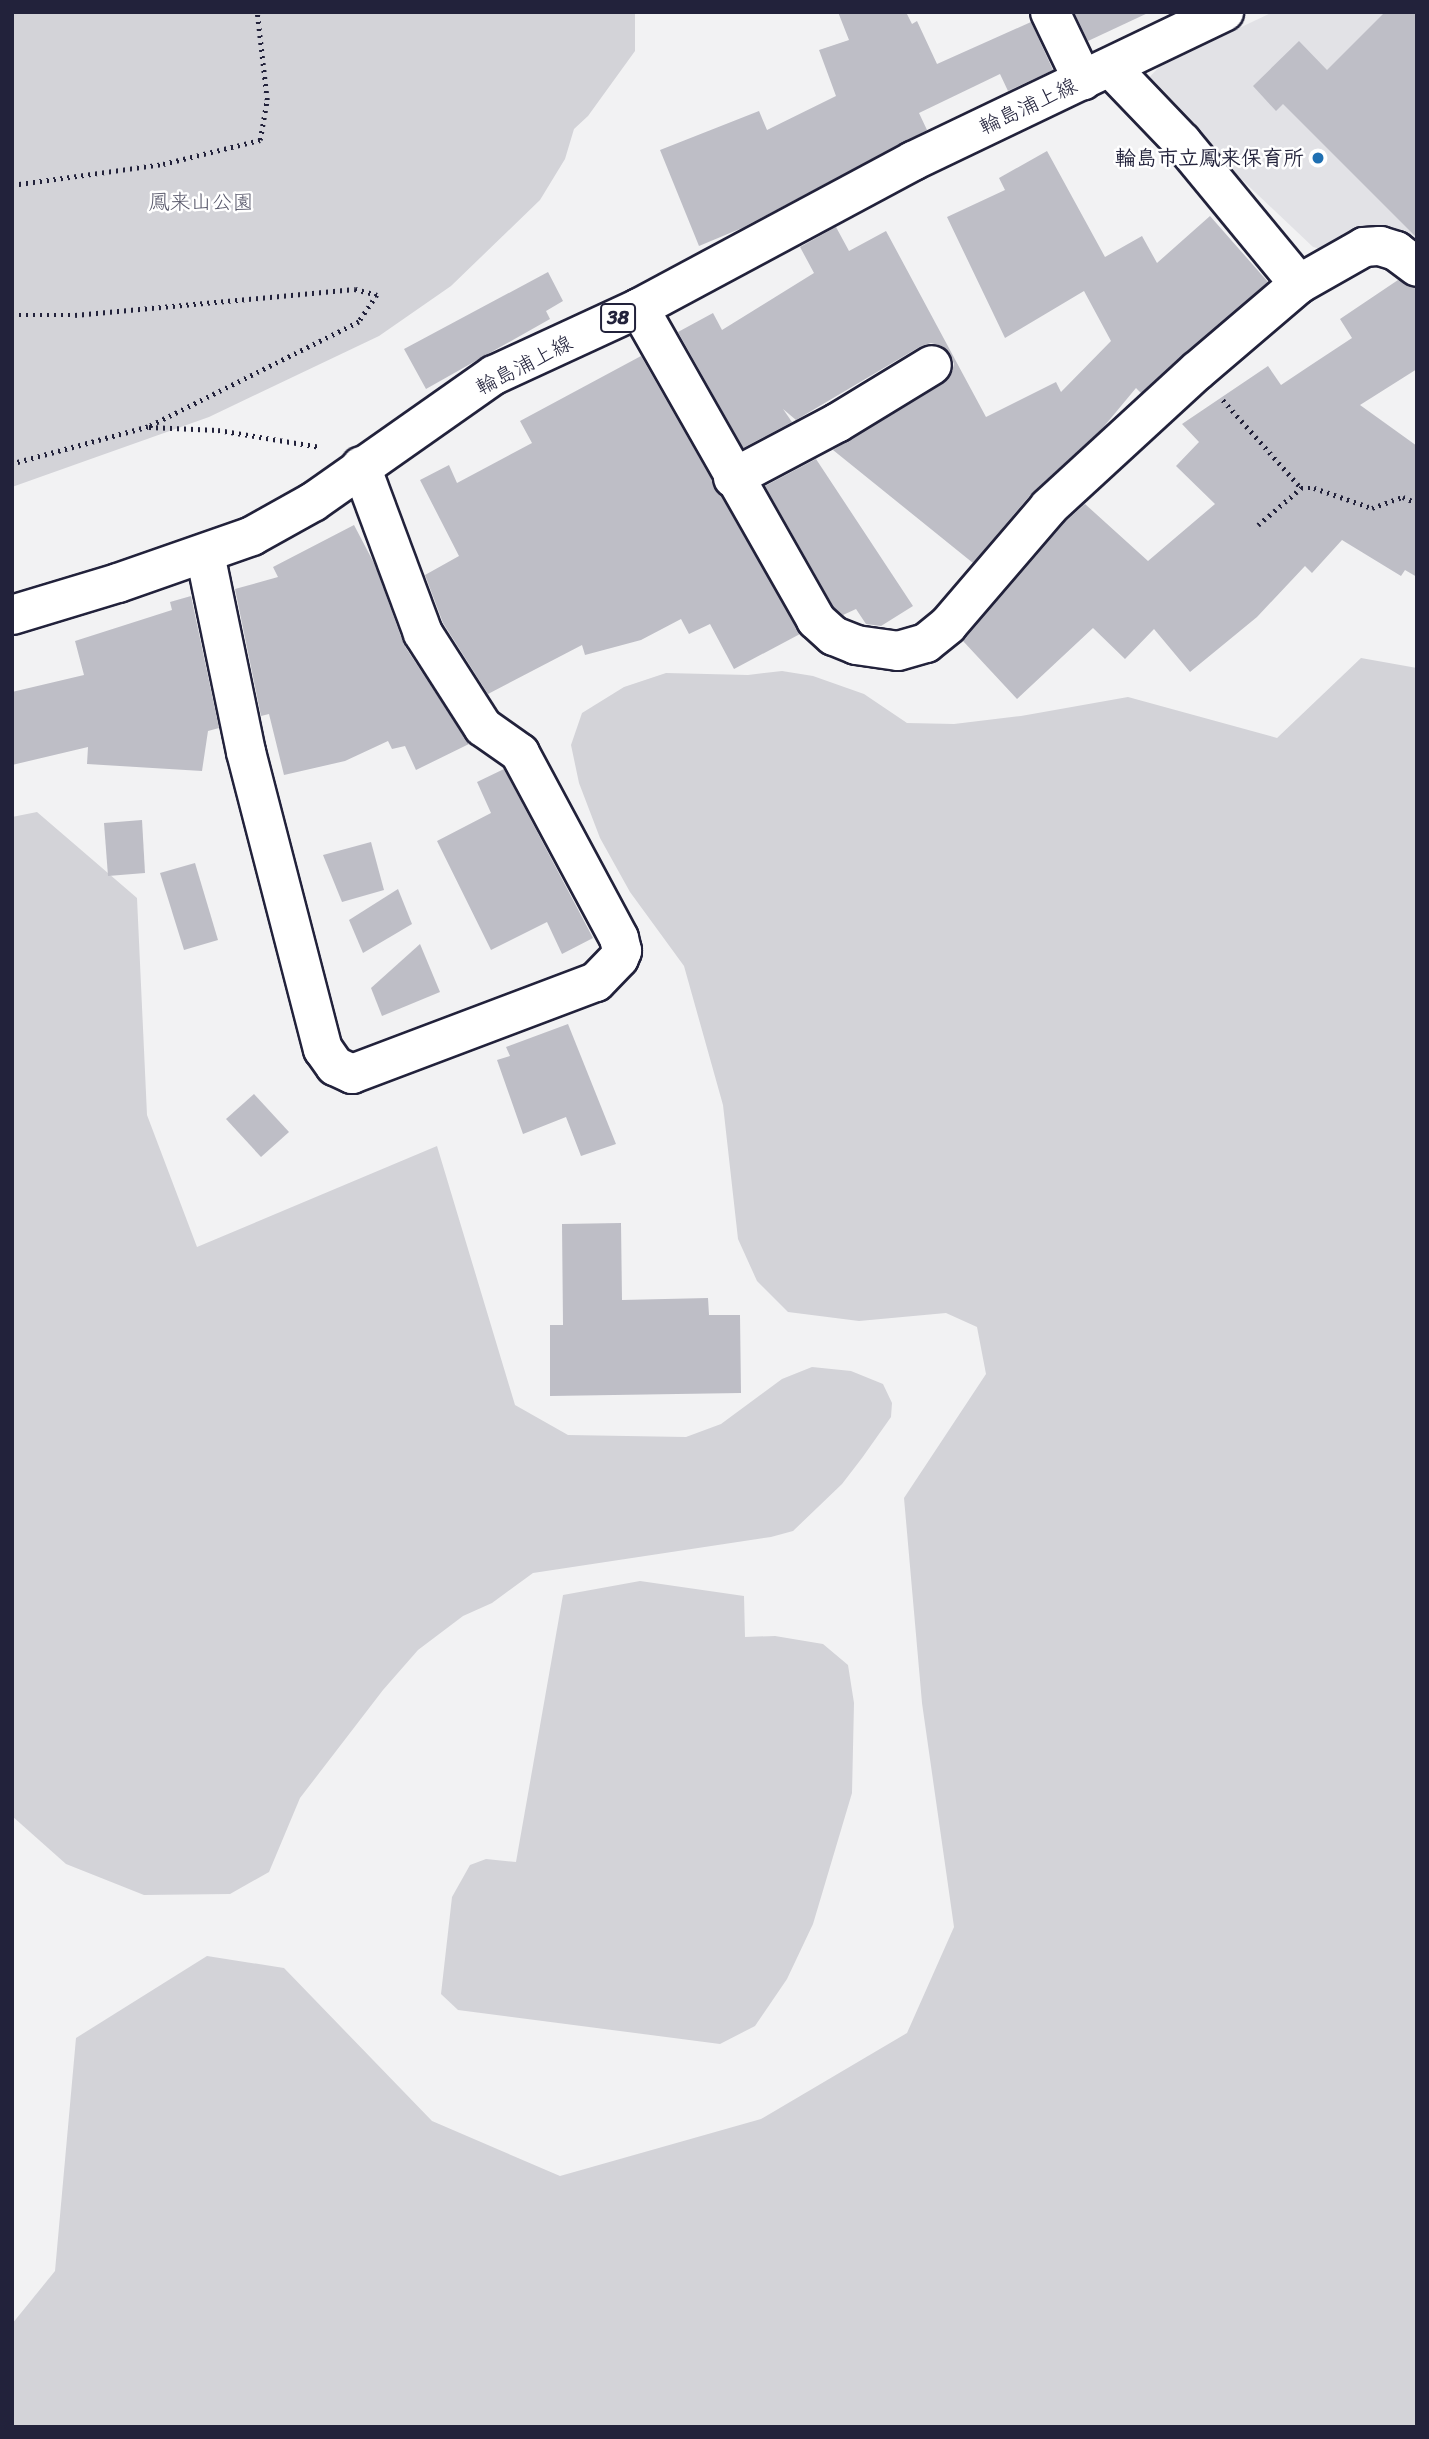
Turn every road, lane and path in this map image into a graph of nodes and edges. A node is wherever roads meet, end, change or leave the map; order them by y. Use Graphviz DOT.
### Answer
graph roads {
  1 [pos="257,12"];
  2 [pos="1050,12"];
  3 [pos="1224,12"];
  4 [pos="1097,74"];
  5 [pos="12,185"];
  6 [pos="1417,267"];
  7 [pos="1299,284"];
  8 [pos="639,308"];
  9 [pos="12,315"];
  10 [pos="932,365"];
  11 [pos="1197,371"];
  12 [pos="148,427"];
  13 [pos="12,464"];
  14 [pos="361,466"];
  15 [pos="733,478"];
  16 [pos="1301,488"];
  17 [pos="1417,503"];
  18 [pos="1258,525"];
  19 [pos="205,555"];
  20 [pos="12,615"];
  1 -- 5 [label="path"];
  2 -- 4 [label="street"];
  3 -- 4 [label="street, 輪島浦上線 / 38"];
  4 -- 7 [label="street"];
  4 -- 8 [label="street, 輪島浦上線 / 38"];
  6 -- 7 [label="street"];
  7 -- 11 [label="street"];
  8 -- 14 [label="street, 輪島浦上線 / 38"];
  8 -- 15 [label="street"];
  9 -- 12 [label="path"];
  10 -- 15 [label="street"];
  11 -- 15 [label="street"];
  11 -- 16 [label="path"];
  12 -- 13 [label="path"];
  12 -- 14 [label="path"];
  14 -- 19 [label="street, 輪島浦上線 / 38"];
  14 -- 19 [label="street"];
  16 -- 17 [label="path"];
  16 -- 18 [label="path"];
  19 -- 20 [label="street, 輪島浦上線 / 38"];
}
